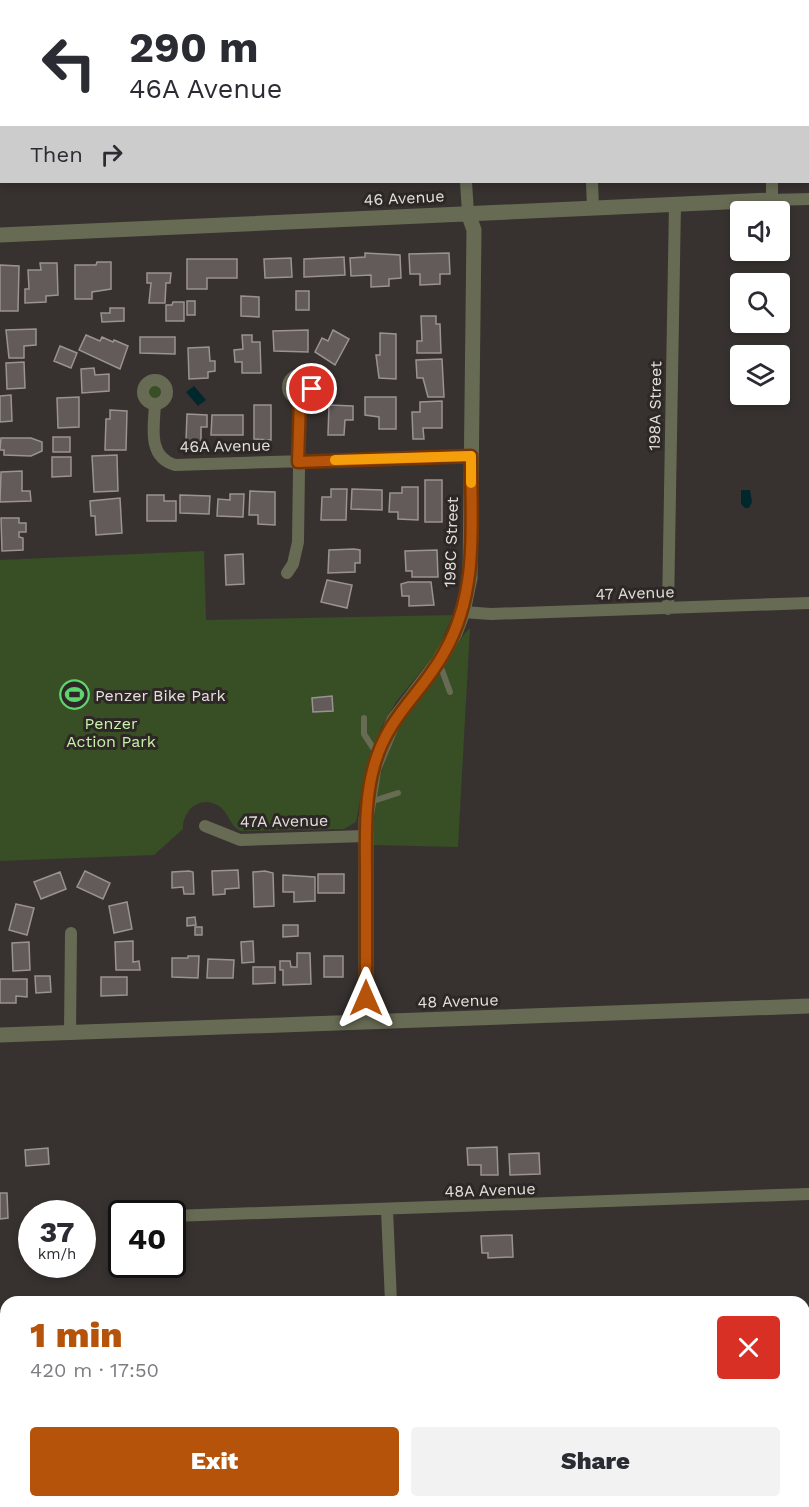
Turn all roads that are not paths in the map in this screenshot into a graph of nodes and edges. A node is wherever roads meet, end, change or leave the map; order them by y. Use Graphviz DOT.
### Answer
graph roads {
  1 [pos="466,183"];
  2 [pos="592,183"];
  3 [pos="772,183"];
  4 [pos="809,199"];
  5 [pos="772,200"];
  6 [pos="675,204"];
  7 [pos="593,208"];
  8 [pos="468,213"];
  9 [pos="0,235"];
  10 [pos="300,399"];
  11 [pos="155,404"];
  12 [pos="471,456"];
  13 [pos="298,462"];
  14 [pos="287,573"];
  15 [pos="809,603"];
  16 [pos="668,609"];
  17 [pos="463,612"];
  18 [pos="439,661"];
  19 [pos="450,692"];
  20 [pos="364,718"];
  21 [pos="378,755"];
  22 [pos="398,793"];
  23 [pos="367,804"];
  24 [pos="205,826"];
  25 [pos="366,836"];
  26 [pos="70,933"];
  27 [pos="809,1006"];
  28 [pos="366,1022"];
  29 [pos="70,1032"];
  30 [pos="0,1035"];
  31 [pos="809,1194"];
  32 [pos="387,1210"];
  33 [pos="186,1216"];
  34 [pos="391,1296"];
  1 -- 8 [label="street, 198C Street"];
  2 -- 7 [label="street"];
  3 -- 5 [label="street"];
  4 -- 5 [label="street, 46 Avenue"];
  5 -- 6 [label="street, 46 Avenue"];
  6 -- 7 [label="street, 46 Avenue"];
  6 -- 16 [label="street, 198A Street"];
  7 -- 8 [label="street, 46 Avenue"];
  8 -- 9 [label="street, 46 Avenue"];
  8 -- 12 [label="street, 198C Street"];
  10 -- 13 [label="street"];
  11 -- 13 [label="street, 46A Avenue"];
  12 -- 13 [label="street, 46A Avenue"];
  12 -- 17 [label="street, 198C Street"];
  13 -- 14 [label="street"];
  15 -- 16 [label="street, 47 Avenue"];
  16 -- 17 [label="street, 47 Avenue"];
  17 -- 18 [label="street, 198C Street"];
  18 -- 19 [label="lane"];
  18 -- 21 [label="street, 198C Street"];
  20 -- 21 [label="lane"];
  21 -- 23 [label="street, 198C Street"];
  22 -- 23 [label="lane"];
  23 -- 25 [label="street, 198C Street"];
  24 -- 25 [label="street, 47A Avenue"];
  25 -- 28 [label="street, 198C Street"];
  26 -- 29 [label="street"];
  27 -- 28 [label="street, 48 Avenue"];
  28 -- 29 [label="street, 48 Avenue"];
  29 -- 30 [label="street, 48 Avenue"];
  31 -- 32 [label="street, 48A Avenue"];
  32 -- 33 [label="street, 48A Avenue"];
  32 -- 34 [label="street"];
}
